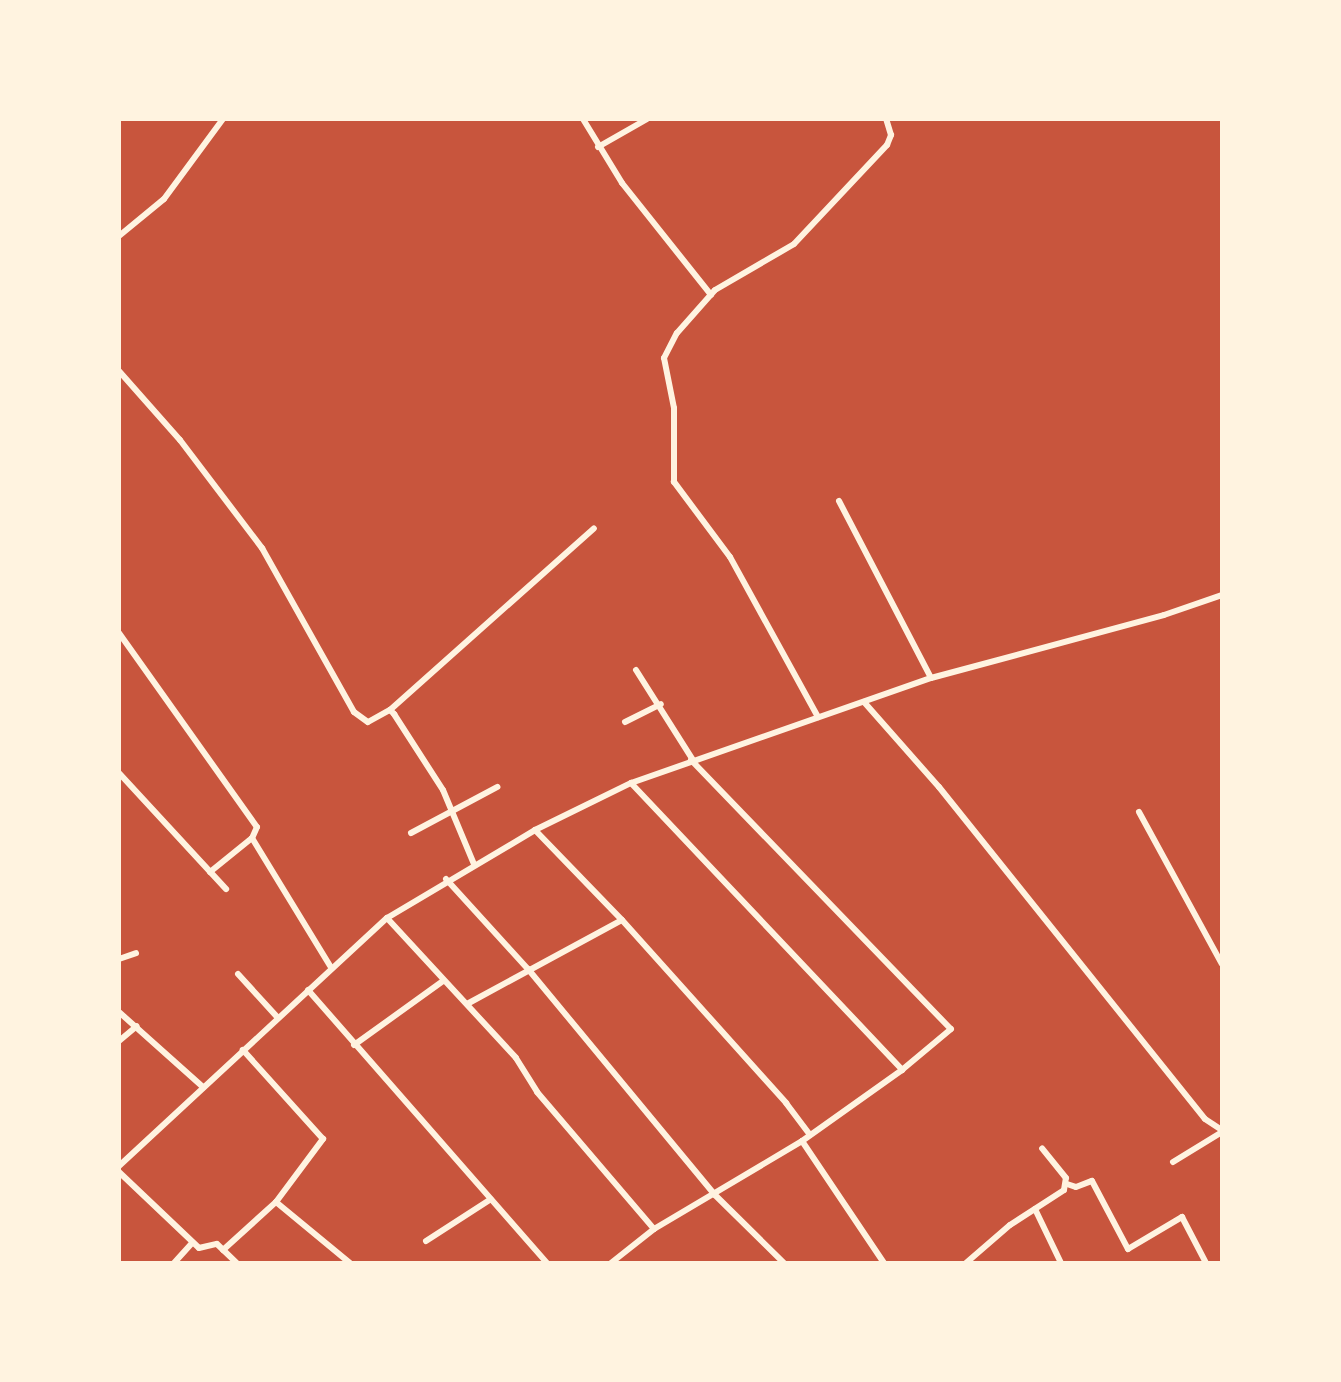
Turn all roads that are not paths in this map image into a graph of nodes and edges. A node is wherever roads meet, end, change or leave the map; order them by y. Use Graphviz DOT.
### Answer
graph roads {
  1 [pos="223,119"];
  2 [pos="583,119"];
  3 [pos="647,119"];
  4 [pos="886,119"];
  5 [pos="598,147"];
  6 [pos="119,236"];
  7 [pos="711,295"];
  8 [pos="119,371"];
  9 [pos="839,501"];
  10 [pos="594,528"];
  11 [pos="1222,595"];
  12 [pos="119,633"];
  13 [pos="128,642"];
  14 [pos="119,648"];
  15 [pos="636,670"];
  16 [pos="931,678"];
  17 [pos="864,702"];
  18 [pos="660,704"];
  19 [pos="390,710"];
  20 [pos="818,717"];
  21 [pos="625,722"];
  22 [pos="692,760"];
  23 [pos="119,772"];
  24 [pos="631,783"];
  25 [pos="497,786"];
  26 [pos="452,811"];
  27 [pos="1139,812"];
  28 [pos="536,830"];
  29 [pos="411,833"];
  30 [pos="253,838"];
  31 [pos="474,864"];
  32 [pos="210,872"];
  33 [pos="446,879"];
  34 [pos="226,890"];
  35 [pos="387,918"];
  36 [pos="622,919"];
  37 [pos="136,953"];
  38 [pos="119,959"];
  39 [pos="1222,964"];
  40 [pos="330,966"];
  41 [pos="528,969"];
  42 [pos="237,974"];
  43 [pos="443,981"];
  44 [pos="308,990"];
  45 [pos="467,1004"];
  46 [pos="119,1012"];
  47 [pos="278,1018"];
  48 [pos="137,1026"];
  49 [pos="119,1041"];
  50 [pos="354,1045"];
  51 [pos="243,1050"];
  52 [pos="902,1070"];
  53 [pos="203,1087"];
  54 [pos="1222,1131"];
  55 [pos="810,1135"];
  56 [pos="802,1141"];
  57 [pos="1042,1148"];
  58 [pos="1173,1163"];
  59 [pos="119,1166"];
  60 [pos="119,1172"];
  61 [pos="1067,1184"];
  62 [pos="715,1195"];
  63 [pos="491,1199"];
  64 [pos="276,1202"];
  65 [pos="1035,1209"];
  66 [pos="654,1229"];
  67 [pos="426,1241"];
  68 [pos="192,1243"];
  69 [pos="223,1250"];
  70 [pos="174,1263"];
  71 [pos="237,1263"];
  72 [pos="350,1263"];
  73 [pos="547,1263"];
  74 [pos="611,1263"];
  75 [pos="785,1263"];
  76 [pos="884,1263"];
  77 [pos="967,1263"];
  78 [pos="1061,1263"];
  79 [pos="1206,1263"];
  1 -- 6 [label="street"];
  2 -- 5 [label="street"];
  3 -- 5 [label="street"];
  4 -- 7 [label="street"];
  5 -- 7 [label="street"];
  7 -- 20 [label="street"];
  8 -- 19 [label="street"];
  9 -- 16 [label="street"];
  10 -- 19 [label="street"];
  11 -- 16 [label="street"];
  12 -- 13 [label="street"];
  13 -- 14 [label="street"];
  13 -- 30 [label="street"];
  15 -- 18 [label="street"];
  16 -- 17 [label="street"];
  17 -- 20 [label="street"];
  17 -- 54 [label="street"];
  18 -- 21 [label="street"];
  18 -- 22 [label="street"];
  19 -- 26 [label="street"];
  20 -- 22 [label="street"];
  22 -- 24 [label="street"];
  22 -- 52 [label="street"];
  23 -- 32 [label="street"];
  24 -- 28 [label="street"];
  24 -- 52 [label="street"];
  25 -- 26 [label="street"];
  26 -- 29 [label="street"];
  26 -- 31 [label="street"];
  27 -- 39 [label="street"];
  28 -- 31 [label="street"];
  28 -- 36 [label="street"];
  30 -- 32 [label="street"];
  30 -- 40 [label="street"];
  31 -- 33 [label="street"];
  32 -- 34 [label="street"];
  33 -- 35 [label="street"];
  33 -- 41 [label="street"];
  35 -- 40 [label="street"];
  35 -- 43 [label="street"];
  36 -- 41 [label="street"];
  36 -- 55 [label="street"];
  37 -- 38 [label="street"];
  40 -- 44 [label="street"];
  41 -- 45 [label="street"];
  41 -- 62 [label="street"];
  42 -- 47 [label="street"];
  43 -- 45 [label="street"];
  43 -- 50 [label="street"];
  44 -- 47 [label="street"];
  44 -- 50 [label="street"];
  45 -- 66 [label="street"];
  46 -- 48 [label="street"];
  47 -- 51 [label="street"];
  48 -- 49 [label="street"];
  48 -- 53 [label="street"];
  50 -- 63 [label="street"];
  51 -- 53 [label="street"];
  51 -- 64 [label="street"];
  52 -- 55 [label="street"];
  53 -- 59 [label="street"];
  54 -- 58 [label="street"];
  55 -- 56 [label="street"];
  56 -- 62 [label="street"];
  56 -- 76 [label="street"];
  57 -- 61 [label="street"];
  60 -- 68 [label="street"];
  61 -- 65 [label="street"];
  61 -- 79 [label="street"];
  62 -- 66 [label="street"];
  62 -- 75 [label="street"];
  63 -- 67 [label="street"];
  63 -- 73 [label="street"];
  64 -- 69 [label="street"];
  64 -- 72 [label="street"];
  65 -- 77 [label="street"];
  65 -- 78 [label="street"];
  66 -- 74 [label="street"];
  68 -- 69 [label="street"];
  68 -- 70 [label="street"];
  69 -- 71 [label="street"];
}
